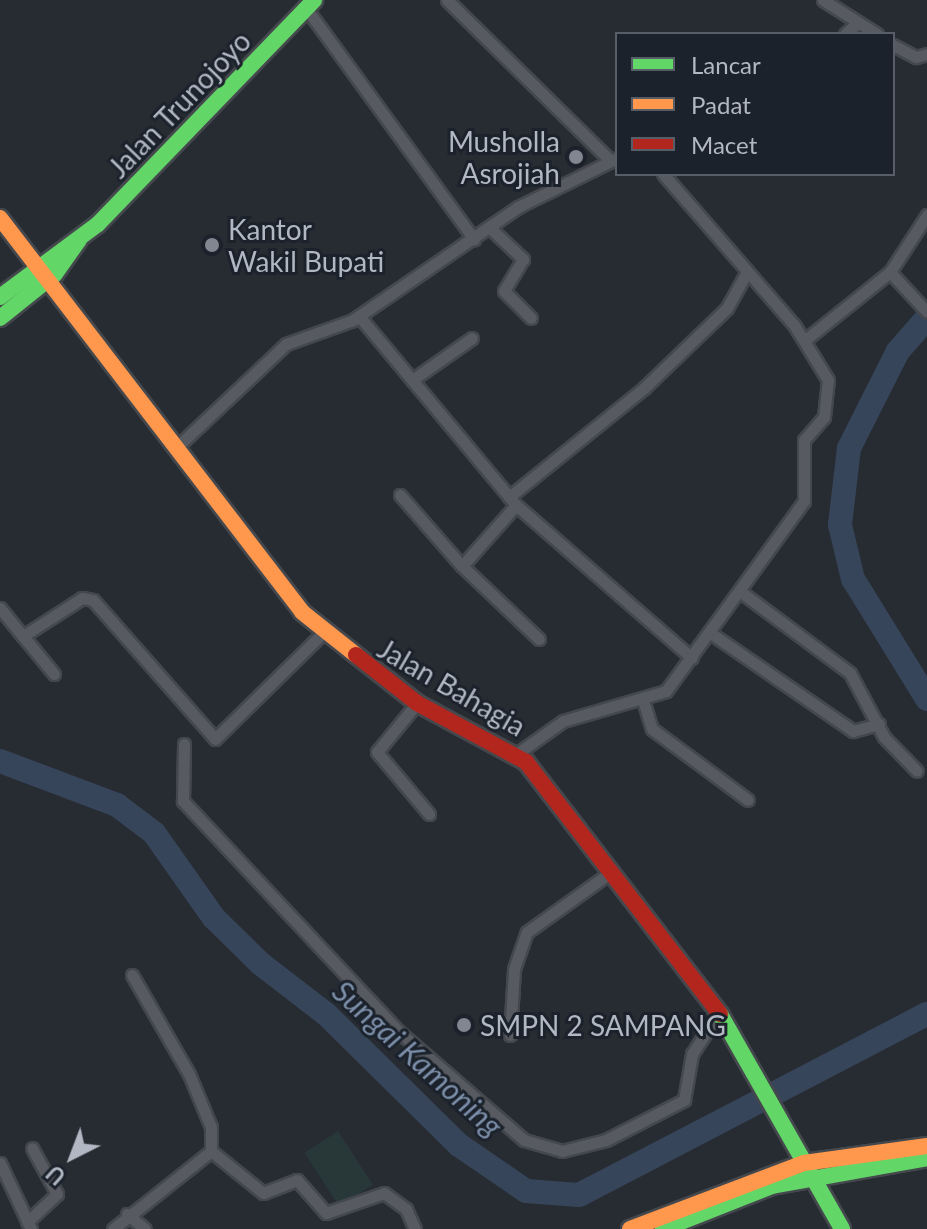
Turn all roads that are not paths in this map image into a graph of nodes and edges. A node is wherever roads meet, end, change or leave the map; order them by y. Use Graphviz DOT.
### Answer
graph roads {
  1 [pos="447,0"];
  2 [pos="823,0"];
  3 [pos="310,4"];
  4 [pos="855,25"];
  5 [pos="847,32"];
  6 [pos="872,32"];
  7 [pos="895,46"];
  8 [pos="926,58"];
  9 [pos="614,159"];
  10 [pos="665,176"];
  11 [pos="927,215"];
  12 [pos="0,218"];
  13 [pos="489,227"];
  14 [pos="474,239"];
  15 [pos="44,272"];
  16 [pos="890,272"];
  17 [pos="745,275"];
  18 [pos="0,297"];
  19 [pos="927,312"];
  20 [pos="0,318"];
  21 [pos="356,318"];
  22 [pos="531,318"];
  23 [pos="472,338"];
  24 [pos="805,340"];
  25 [pos="412,380"];
  26 [pos="177,447"];
  27 [pos="400,495"];
  28 [pos="512,501"];
  29 [pos="462,566"];
  30 [pos="741,592"];
  31 [pos="0,608"];
  32 [pos="709,632"];
  33 [pos="323,633"];
  34 [pos="23,636"];
  35 [pos="539,639"];
  36 [pos="692,658"];
  37 [pos="54,674"];
  38 [pos="643,700"];
  39 [pos="417,703"];
  40 [pos="879,724"];
  41 [pos="184,744"];
  42 [pos="518,753"];
  43 [pos="917,771"];
  44 [pos="748,800"];
  45 [pos="429,814"];
  46 [pos="607,875"];
  47 [pos="132,975"];
  48 [pos="718,1014"];
  49 [pos="510,1035"];
  50 [pos="927,1146"];
  51 [pos="32,1148"];
  52 [pos="211,1151"];
  53 [pos="927,1158"];
  54 [pos="0,1163"];
  55 [pos="808,1169"];
  56 [pos="127,1214"];
  57 [pos="29,1225"];
  58 [pos="113,1229"];
  59 [pos="145,1229"];
  60 [pos="415,1229"];
  61 [pos="630,1229"];
  62 [pos="663,1229"];
  63 [pos="842,1229"];
  1 -- 9 [label="street"];
  2 -- 4 [label="street"];
  3 -- 14 [label="street"];
  3 -- 15 [label="main road, Jalan Trunojoyo"];
  4 -- 5 [label="street"];
  4 -- 6 [label="street"];
  7 -- 8 [label="street"];
  9 -- 13 [label="street"];
  10 -- 17 [label="street"];
  11 -- 16 [label="street"];
  12 -- 15 [label="main road, Jalan Bahagia"];
  13 -- 14 [label="street"];
  13 -- 22 [label="street"];
  14 -- 21 [label="street"];
  15 -- 18 [label="main road"];
  15 -- 20 [label="main road"];
  15 -- 26 [label="main road, Jalan Bahagia"];
  16 -- 19 [label="street"];
  16 -- 24 [label="street"];
  17 -- 24 [label="street"];
  17 -- 28 [label="street"];
  21 -- 25 [label="street"];
  21 -- 26 [label="street"];
  23 -- 25 [label="street"];
  24 -- 30 [label="street"];
  25 -- 28 [label="street"];
  26 -- 33 [label="main road, Jalan Bahagia"];
  27 -- 29 [label="street"];
  28 -- 29 [label="street"];
  28 -- 36 [label="street"];
  29 -- 35 [label="street"];
  30 -- 32 [label="street"];
  30 -- 40 [label="street"];
  31 -- 34 [label="street"];
  32 -- 36 [label="street"];
  32 -- 40 [label="street"];
  33 -- 34 [label="street"];
  33 -- 39 [label="main road, Jalan Bahagia"];
  34 -- 37 [label="street"];
  36 -- 38 [label="street"];
  38 -- 42 [label="street"];
  38 -- 44 [label="street"];
  39 -- 42 [label="main road, Jalan Bahagia"];
  39 -- 45 [label="street"];
  40 -- 43 [label="street"];
  41 -- 48 [label="street"];
  42 -- 46 [label="main road, Jalan Bahagia"];
  46 -- 48 [label="main road, Jalan Bahagia"];
  46 -- 49 [label="street"];
  47 -- 52 [label="street"];
  48 -- 55 [label="main road, Jalan Bahagia"];
  50 -- 55 [label="main road"];
  51 -- 57 [label="street"];
  52 -- 56 [label="street"];
  52 -- 60 [label="street"];
  53 -- 55 [label="main road"];
  54 -- 57 [label="street"];
  55 -- 61 [label="main road"];
  55 -- 62 [label="main road"];
  55 -- 63 [label="main road, Jalan Bahagia"];
  56 -- 58 [label="street"];
  56 -- 59 [label="street"];
}
